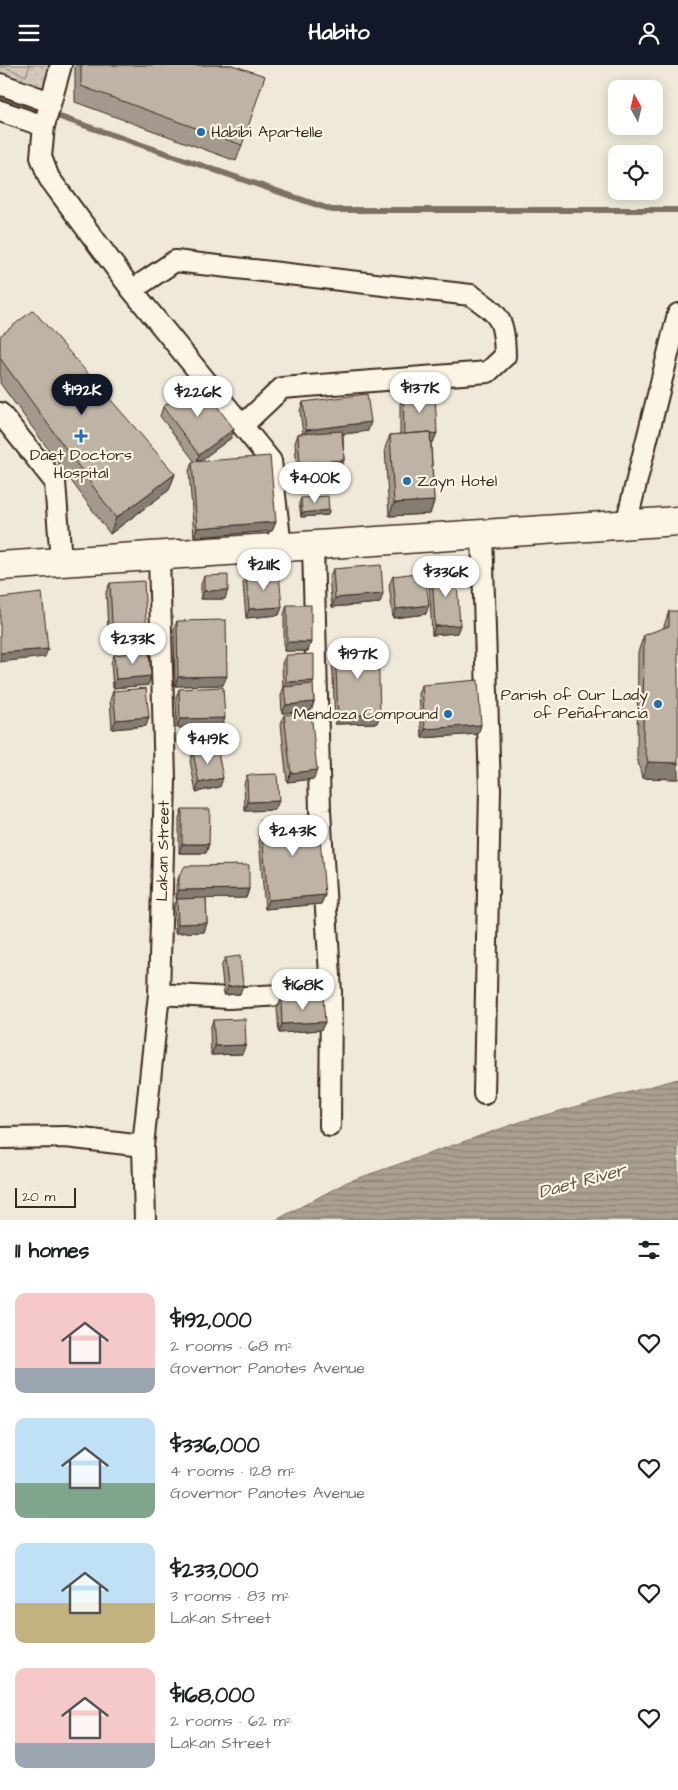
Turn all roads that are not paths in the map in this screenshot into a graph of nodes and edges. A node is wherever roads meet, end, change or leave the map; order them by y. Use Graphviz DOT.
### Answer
graph roads {
  1 [pos="61,65"];
  2 [pos="0,83"];
  3 [pos="50,101"];
  4 [pos="0,111"];
  5 [pos="44,126"];
  6 [pos="132,290"];
  7 [pos="678,313"];
  8 [pos="0,413"];
  9 [pos="243,425"];
  10 [pos="678,521"];
  11 [pos="626,524"];
  12 [pos="482,534"];
  13 [pos="313,545"];
  14 [pos="281,547"];
  15 [pos="159,556"];
  16 [pos="61,561"];
  17 [pos="0,567"];
  18 [pos="330,992"];
  19 [pos="159,994"];
  20 [pos="484,1094"];
  21 [pos="330,1126"];
  22 [pos="0,1138"];
  23 [pos="143,1146"];
  24 [pos="145,1220"];
  1 -- 3 [label="street"];
  2 -- 3 [label="street"];
  3 -- 5 [label="street"];
  4 -- 5 [label="street"];
  5 -- 6 [label="street"];
  6 -- 9 [label="street"];
  6 -- 9 [label="street"];
  7 -- 11 [label="street"];
  8 -- 16 [label="street"];
  9 -- 14 [label="street"];
  10 -- 11 [label="main road"];
  11 -- 12 [label="main road"];
  12 -- 13 [label="main road"];
  12 -- 20 [label="street"];
  13 -- 14 [label="main road"];
  13 -- 18 [label="street"];
  14 -- 15 [label="main road"];
  15 -- 16 [label="main road"];
  15 -- 19 [label="street, Lakan Street"];
  16 -- 17 [label="main road"];
  18 -- 19 [label="street"];
  18 -- 21 [label="street"];
  19 -- 23 [label="street, Lakan Street"];
  22 -- 23 [label="street"];
  23 -- 24 [label="street, Lakan Street"];
}
